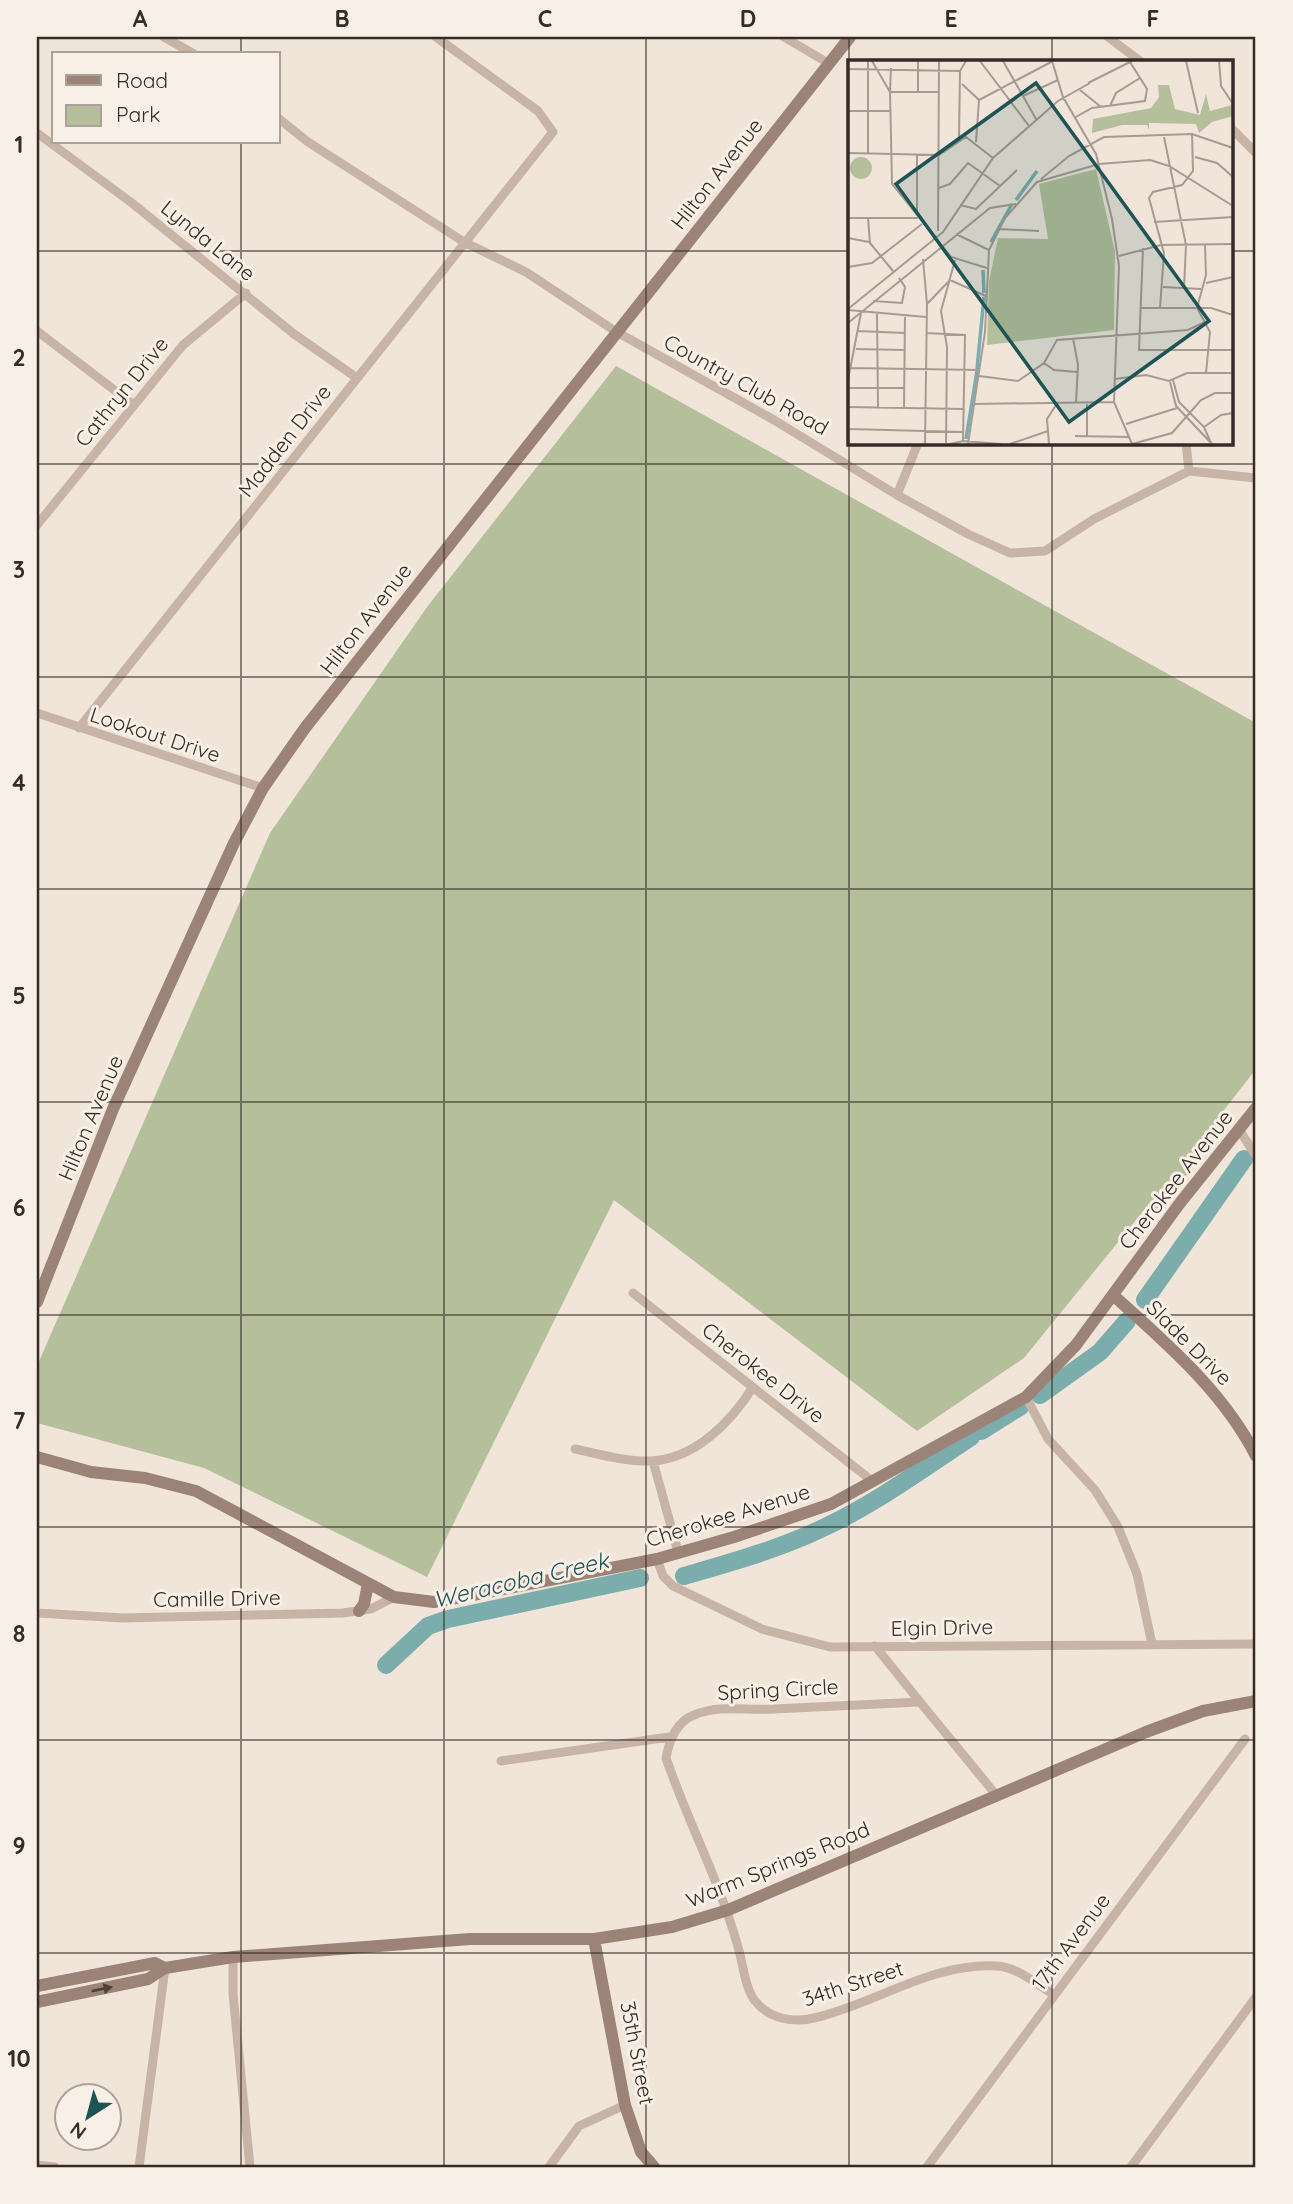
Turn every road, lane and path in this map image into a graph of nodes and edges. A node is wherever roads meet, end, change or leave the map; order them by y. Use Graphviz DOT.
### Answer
graph roads {
  1 [pos="164,37"];
  2 [pos="436,37"];
  3 [pos="784,37"];
  4 [pos="850,37"];
  5 [pos="1108,37"];
  6 [pos="190,52"];
  7 [pos="1139,60"];
  8 [pos="828,63"];
  9 [pos="280,120"];
  10 [pos="1234,132"];
  11 [pos="37,133"];
  12 [pos="52,142"];
  13 [pos="54,144"];
  14 [pos="1256,153"];
  15 [pos="464,242"];
  16 [pos="246,293"];
  17 [pos="37,331"];
  18 [pos="615,331"];
  19 [pos="357,378"];
  20 [pos="134,405"];
  21 [pos="918,444"];
  22 [pos="1186,444"];
  23 [pos="1189,471"];
  24 [pos="1256,478"];
  25 [pos="897,495"];
  26 [pos="37,525"];
  27 [pos="37,713"];
  28 [pos="79,729"];
  29 [pos="263,788"];
  30 [pos="1256,1108"];
  31 [pos="1240,1131"];
  32 [pos="1256,1156"];
  33 [pos="633,1293"];
  34 [pos="1113,1295"];
  35 [pos="37,1302"];
  36 [pos="753,1387"];
  37 [pos="1026,1397"];
  38 [pos="575,1449"];
  39 [pos="1255,1452"];
  40 [pos="37,1457"];
  41 [pos="653,1461"];
  42 [pos="871,1480"];
  43 [pos="678,1552"];
  44 [pos="657,1559"];
  45 [pos="368,1584"];
  46 [pos="394,1597"];
  47 [pos="359,1611"];
  48 [pos="37,1613"];
  49 [pos="1152,1644"];
  50 [pos="1256,1644"];
  51 [pos="876,1646"];
  52 [pos="1256,1701"];
  53 [pos="920,1702"];
  54 [pos="670,1737"];
  55 [pos="1245,1739"];
  56 [pos="501,1761"];
  57 [pos="997,1796"];
  58 [pos="728,1910"];
  59 [pos="594,1939"];
  60 [pos="233,1957"];
  61 [pos="165,1968"];
  62 [pos="37,1986"];
  63 [pos="1054,1995"];
  64 [pos="1256,1997"];
  65 [pos="37,2002"];
  66 [pos="625,2105"];
  67 [pos="37,2165"];
  68 [pos="55,2167"];
  69 [pos="139,2167"];
  70 [pos="250,2167"];
  71 [pos="549,2167"];
  72 [pos="654,2167"];
  73 [pos="927,2167"];
  74 [pos="1131,2167"];
  1 -- 6 [label="street"];
  2 -- 15 [label="street, Madden Drive"];
  3 -- 8 [label="street"];
  4 -- 8 [label="street, Hilton Avenue"];
  5 -- 7 [label="street"];
  8 -- 18 [label="street, Hilton Avenue"];
  9 -- 15 [label="street, Country Club Road"];
  10 -- 14 [label="street"];
  11 -- 12 [label="street, Lynda Lane"];
  13 -- 16 [label="street, Lynda Lane"];
  15 -- 18 [label="street, Country Club Road"];
  15 -- 19 [label="street, Madden Drive"];
  16 -- 19 [label="street, Lynda Lane"];
  16 -- 20 [label="street, Cathryn Drive"];
  17 -- 20 [label="street"];
  18 -- 25 [label="street, Country Club Road"];
  18 -- 29 [label="street, Hilton Avenue"];
  19 -- 28 [label="street, Madden Drive"];
  20 -- 26 [label="street, Cathryn Drive"];
  21 -- 25 [label="street"];
  22 -- 23 [label="street"];
  23 -- 24 [label="street"];
  23 -- 25 [label="street, Country Club Road"];
  27 -- 28 [label="street, Lookout Drive"];
  28 -- 29 [label="street, Lookout Drive"];
  29 -- 35 [label="street, Hilton Avenue"];
  30 -- 31 [label="street, Cherokee Avenue"];
  31 -- 32 [label="street"];
  31 -- 34 [label="street, Cherokee Avenue"];
  33 -- 36 [label="street, Cherokee Drive"];
  34 -- 37 [label="street, Cherokee Avenue"];
  34 -- 39 [label="street, Slade Drive"];
  36 -- 41 [label="street"];
  36 -- 42 [label="street, Cherokee Drive"];
  37 -- 42 [label="street, Cherokee Avenue"];
  37 -- 49 [label="street"];
  38 -- 41 [label="street"];
  40 -- 45 [label="street, Cherokee Avenue"];
  41 -- 43 [label="street"];
  42 -- 43 [label="street, Cherokee Avenue"];
  43 -- 44 [label="street, Cherokee Avenue"];
  44 -- 46 [label="street, Cherokee Avenue"];
  44 -- 51 [label="street, Elgin Drive"];
  45 -- 46 [label="street, Cherokee Avenue"];
  45 -- 47 [label="street"];
  46 -- 47 [label="street, Camille Drive"];
  47 -- 48 [label="street, Camille Drive"];
  49 -- 50 [label="street, Elgin Drive"];
  49 -- 51 [label="street, Elgin Drive"];
  51 -- 53 [label="street"];
  52 -- 57 [label="street, Warm Springs Road"];
  53 -- 54 [label="street, Spring Circle"];
  53 -- 57 [label="street"];
  54 -- 56 [label="street"];
  54 -- 58 [label="street"];
  55 -- 63 [label="street, 17th Avenue"];
  57 -- 58 [label="street, Warm Springs Road"];
  58 -- 59 [label="street, Warm Springs Road"];
  58 -- 63 [label="street, 34th Street"];
  59 -- 60 [label="street, Warm Springs Road"];
  59 -- 66 [label="street, 35th Street"];
  60 -- 61 [label="street, Warm Springs Road"];
  60 -- 70 [label="street"];
  61 -- 62 [label="street, Warm Springs Road"];
  65 -- 61 [label="street, Warm Springs Road, one-way"];
  61 -- 69 [label="street"];
  63 -- 73 [label="street, 17th Avenue"];
  64 -- 74 [label="street"];
  66 -- 71 [label="street"];
  66 -- 72 [label="street, 35th Street"];
  67 -- 68 [label="street"];
}
